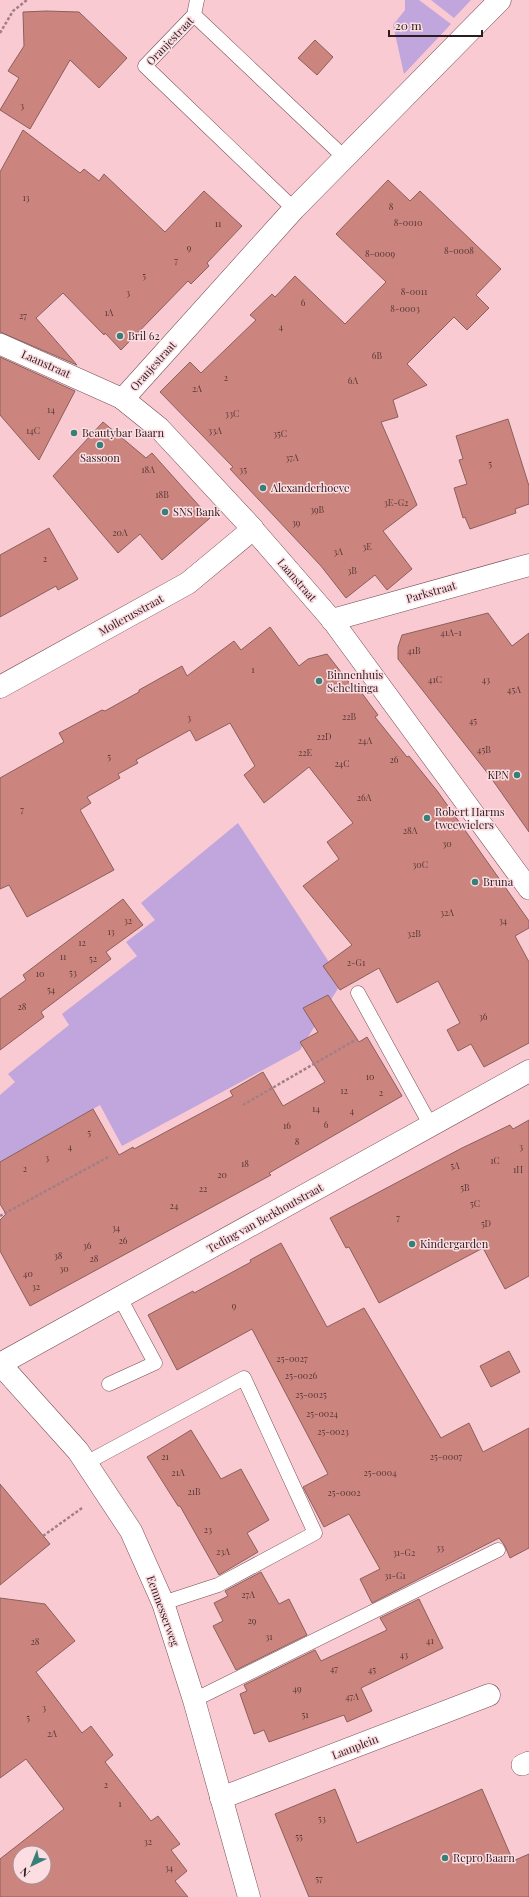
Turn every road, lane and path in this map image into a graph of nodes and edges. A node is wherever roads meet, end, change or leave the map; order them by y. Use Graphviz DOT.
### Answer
graph roads {
  1 [pos="27,0"];
  2 [pos="197,0"];
  3 [pos="500,0"];
  4 [pos="194,15"];
  5 [pos="0,34"];
  6 [pos="345,158"];
  7 [pos="294,209"];
  8 [pos="0,344"];
  9 [pos="123,399"];
  10 [pos="253,529"];
  11 [pos="529,565"];
  12 [pos="332,620"];
  13 [pos="0,687"];
  14 [pos="529,889"];
  15 [pos="358,993"];
  16 [pos="377,1027"];
  17 [pos="529,1071"];
  18 [pos="243,1105"];
  19 [pos="431,1126"];
  20 [pos="110,1156"];
  21 [pos="0,1216"];
  22 [pos="120,1298"];
  23 [pos="0,1364"];
  24 [pos="109,1384"];
  25 [pos="86,1463"];
  26 [pos="107,1494"];
  27 [pos="43,1536"];
  28 [pos="498,1550"];
  29 [pos="163,1603"];
  30 [pos="489,1695"];
  31 [pos="194,1700"];
  32 [pos="221,1798"];
  33 [pos="249,1897"];
  1 -- 5 [label="path"];
  2 -- 4 [label="lane"];
  3 -- 6 [label="street, Oranjestraat"];
  4 -- 6 [label="lane, Oranjestraat"];
  4 -- 7 [label="lane, Oranjestraat"];
  6 -- 7 [label="street, Oranjestraat"];
  7 -- 9 [label="street, Oranjestraat"];
  8 -- 9 [label="street, Laanstraat"];
  9 -- 10 [label="street, Laanstraat"];
  10 -- 12 [label="street, Laanstraat"];
  10 -- 13 [label="street, Mollerusstraat"];
  11 -- 12 [label="street, Parkstraat"];
  12 -- 14 [label="street, Laanstraat"];
  15 -- 16 [label="lane"];
  16 -- 18 [label="path"];
  16 -- 19 [label="lane"];
  17 -- 19 [label="street, Teding van Berkhoutstraat"];
  19 -- 22 [label="street, Teding van Berkhoutstraat"];
  20 -- 21 [label="path"];
  22 -- 23 [label="street, Teding van Berkhoutstraat"];
  22 -- 24 [label="lane"];
  23 -- 25 [label="street, Eemnesserweg"];
  25 -- 26 [label="street, Eemnesserweg"];
  25 -- 29 [label="lane"];
  26 -- 27 [label="path"];
  26 -- 29 [label="street, Eemnesserweg"];
  28 -- 31 [label="lane"];
  29 -- 31 [label="street, Eemnesserweg"];
  30 -- 32 [label="street, Laanplein"];
  31 -- 32 [label="street, Eemnesserweg"];
  32 -- 33 [label="street, Eemnesserweg"];
}
